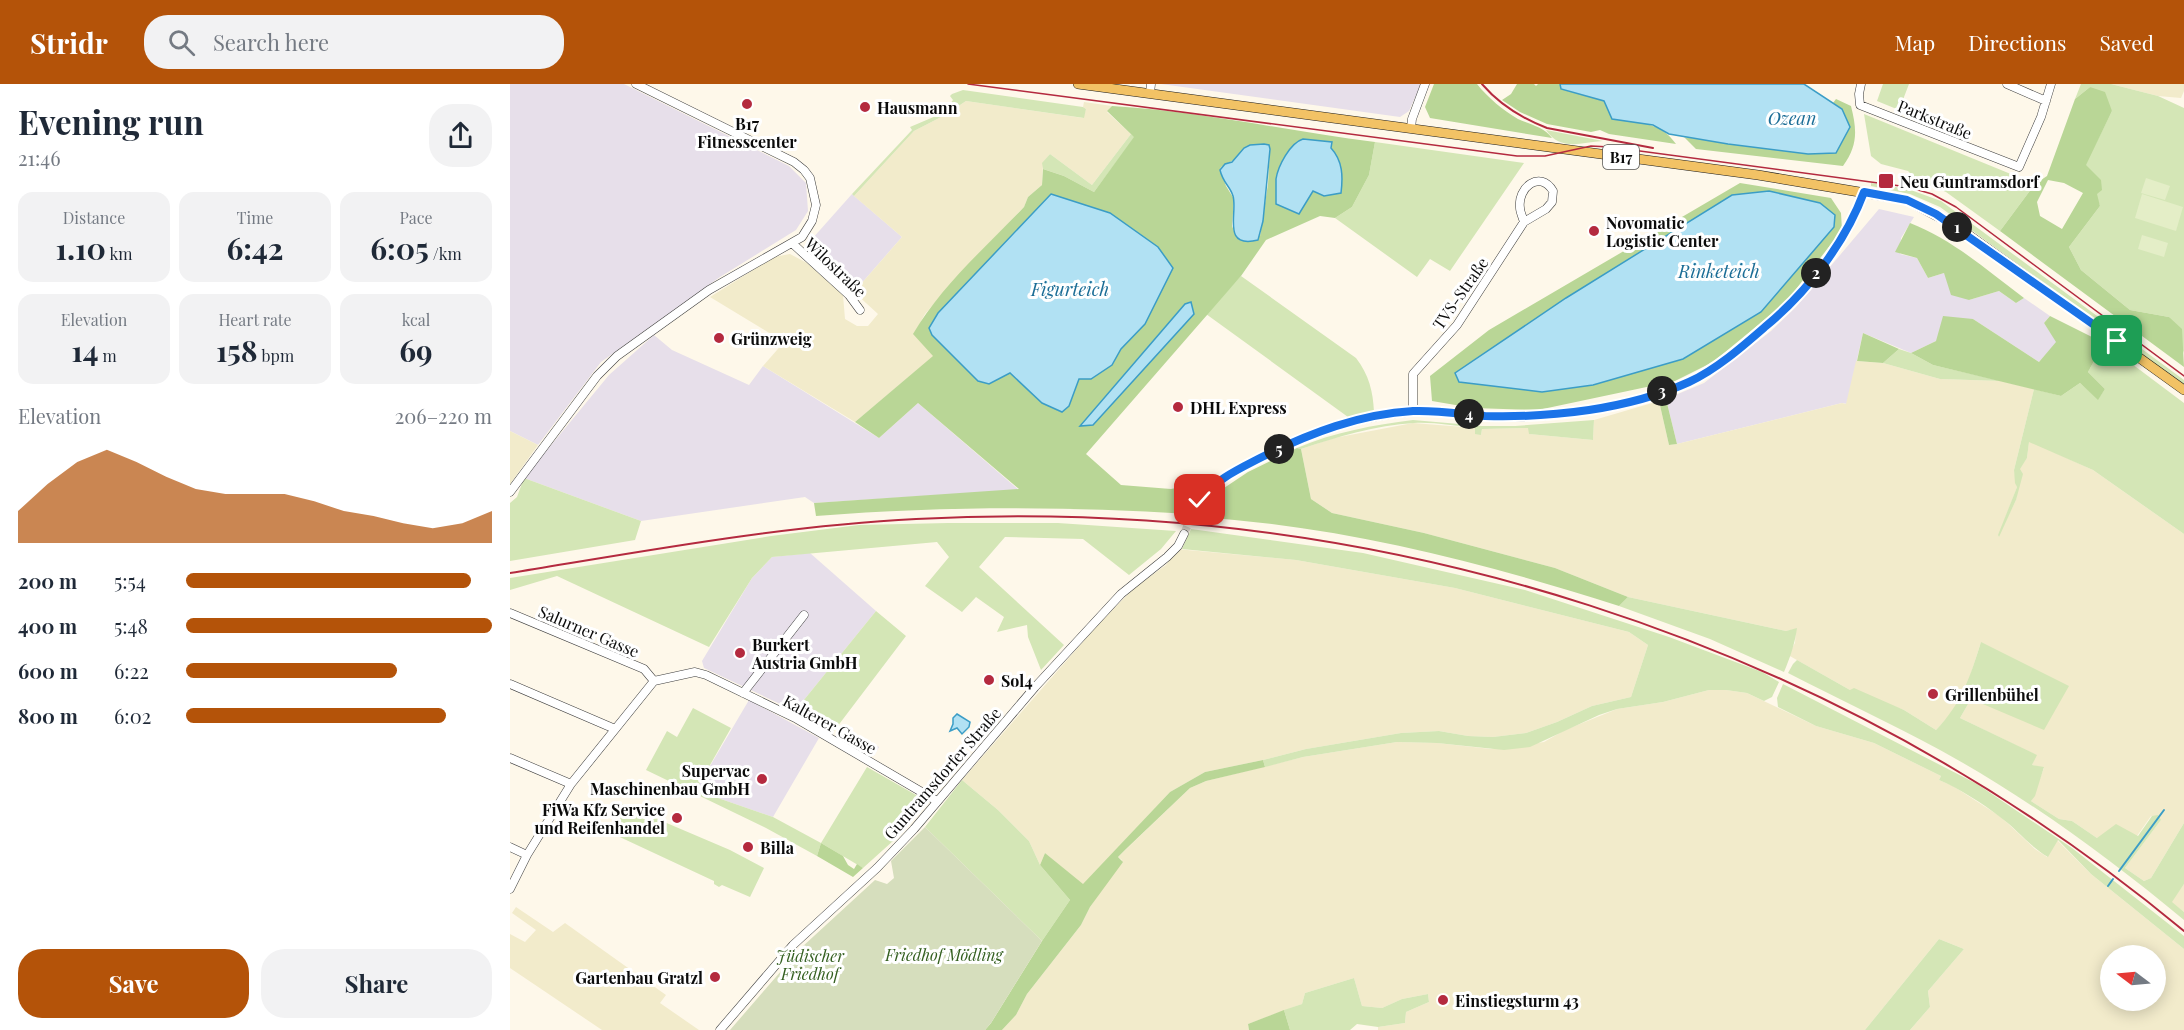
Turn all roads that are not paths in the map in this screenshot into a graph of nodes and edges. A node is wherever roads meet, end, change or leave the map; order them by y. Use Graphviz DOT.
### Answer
graph roads {
  1 [pos="636,84"];
  2 [pos="1078,84"];
  3 [pos="1425,84"];
  4 [pos="1861,84"];
  5 [pos="2007,84"];
  6 [pos="2051,84"];
  7 [pos="1151,89"];
  8 [pos="2046,101"];
  9 [pos="1411,128"];
  10 [pos="1864,192"];
  11 [pos="1524,222"];
  12 [pos="793,244"];
  13 [pos="860,310"];
  14 [pos="2184,390"];
  15 [pos="1413,411"];
  16 [pos="510,492"];
  17 [pos="1194,510"];
  18 [pos="1184,534"];
  19 [pos="510,613"];
  20 [pos="804,615"];
  21 [pos="654,681"];
  22 [pos="510,684"];
  23 [pos="743,693"];
  24 [pos="615,729"];
  25 [pos="510,758"];
  26 [pos="572,784"];
  27 [pos="937,801"];
  28 [pos="510,847"];
  29 [pos="527,855"];
  30 [pos="510,889"];
  31 [pos="720,1030"];
  1 -- 12 [label="street"];
  2 -- 7 [label="main road, B17"];
  3 -- 9 [label="street"];
  4 -- 8 [label="street, Parkstraße"];
  5 -- 8 [label="street"];
  6 -- 8 [label="street"];
  7 -- 9 [label="main road, B17"];
  9 -- 10 [label="main road, B17"];
  10 -- 14 [label="main road, B17"];
  10 -- 15 [label="street"];
  11 -- 11 [label="street, TVS-Straße"];
  11 -- 15 [label="street, TVS-Straße"];
  12 -- 13 [label="street, Wilostraße"];
  12 -- 16 [label="street"];
  15 -- 17 [label="street"];
  18 -- 27 [label="street, Guntramsdorfer Straße"];
  19 -- 21 [label="street, Salurner Gasse"];
  20 -- 23 [label="street"];
  21 -- 23 [label="street, Kalterer Gasse"];
  21 -- 24 [label="street"];
  22 -- 24 [label="street"];
  23 -- 27 [label="street, Kalterer Gasse"];
  24 -- 26 [label="street"];
  25 -- 26 [label="street"];
  26 -- 29 [label="street"];
  27 -- 31 [label="street, Guntramsdorfer Straße"];
  28 -- 29 [label="street"];
  29 -- 30 [label="street"];
}
